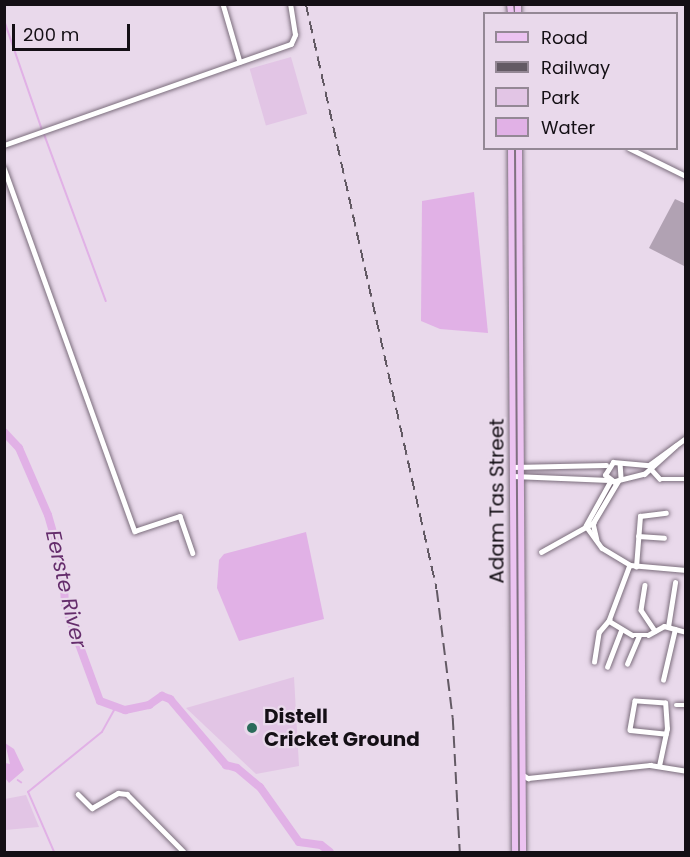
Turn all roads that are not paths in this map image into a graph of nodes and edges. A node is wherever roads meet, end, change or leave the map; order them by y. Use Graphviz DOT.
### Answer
graph roads {
  1 [pos="223,4"];
  2 [pos="290,4"];
  3 [pos="240,62"];
  4 [pos="4,145"];
  5 [pos="511,150"];
  6 [pos="519,150"];
  7 [pos="633,150"];
  8 [pos="4,168"];
  9 [pos="686,176"];
  10 [pos="686,438"];
  11 [pos="620,463"];
  12 [pos="606,465"];
  13 [pos="517,467"];
  14 [pos="650,467"];
  15 [pos="517,476"];
  16 [pos="686,479"];
  17 [pos="620,480"];
  18 [pos="610,481"];
  19 [pos="666,513"];
  20 [pos="593,523"];
  21 [pos="586,526"];
  22 [pos="638,536"];
  23 [pos="664,538"];
  24 [pos="598,543"];
  25 [pos="541,552"];
  26 [pos="193,553"];
  27 [pos="630,565"];
  28 [pos="636,567"];
  29 [pos="686,570"];
  30 [pos="675,584"];
  31 [pos="645,585"];
  32 [pos="609,620"];
  33 [pos="668,627"];
  34 [pos="675,628"];
  35 [pos="621,630"];
  36 [pos="655,631"];
  37 [pos="686,632"];
  38 [pos="639,636"];
  39 [pos="594,662"];
  40 [pos="627,664"];
  41 [pos="607,667"];
  42 [pos="663,680"];
  43 [pos="676,705"];
  44 [pos="686,705"];
  45 [pos="666,734"];
  46 [pos="659,766"];
  47 [pos="686,771"];
  48 [pos="521,779"];
  49 [pos="78,794"];
  50 [pos="184,852"];
  51 [pos="515,852"];
  52 [pos="523,852"];
  1 -- 3 [label="street"];
  2 -- 3 [label="street"];
  3 -- 4 [label="street"];
  5 -- 13 [label="main road, Adam Tas Street"];
  6 -- 13 [label="main road, Adam Tas Street"];
  7 -- 9 [label="street"];
  8 -- 26 [label="street"];
  10 -- 14 [label="street"];
  11 -- 12 [label="street"];
  11 -- 14 [label="street"];
  11 -- 17 [label="street"];
  12 -- 13 [label="street"];
  12 -- 18 [label="street"];
  13 -- 15 [label="main road, Adam Tas Street"];
  14 -- 16 [label="street"];
  14 -- 17 [label="street"];
  15 -- 18 [label="street"];
  15 -- 48 [label="main road, Adam Tas Street"];
  17 -- 18 [label="street"];
  17 -- 20 [label="street"];
  18 -- 21 [label="street"];
  19 -- 22 [label="street"];
  20 -- 21 [label="street"];
  20 -- 24 [label="street"];
  21 -- 24 [label="street"];
  21 -- 25 [label="street"];
  22 -- 23 [label="street"];
  22 -- 28 [label="street"];
  24 -- 27 [label="street"];
  27 -- 28 [label="street"];
  27 -- 32 [label="street"];
  28 -- 29 [label="street"];
  30 -- 33 [label="street"];
  31 -- 36 [label="street"];
  32 -- 35 [label="street"];
  32 -- 39 [label="street"];
  33 -- 34 [label="street"];
  33 -- 36 [label="street"];
  34 -- 37 [label="street"];
  34 -- 42 [label="street"];
  35 -- 38 [label="street"];
  35 -- 41 [label="street"];
  36 -- 38 [label="street"];
  38 -- 40 [label="street"];
  43 -- 44 [label="street"];
  45 -- 45 [label="street"];
  45 -- 46 [label="street"];
  46 -- 47 [label="street"];
  46 -- 48 [label="street"];
  48 -- 51 [label="main road, Adam Tas Street"];
  48 -- 52 [label="main road, Adam Tas Street"];
  49 -- 50 [label="street"];
}
